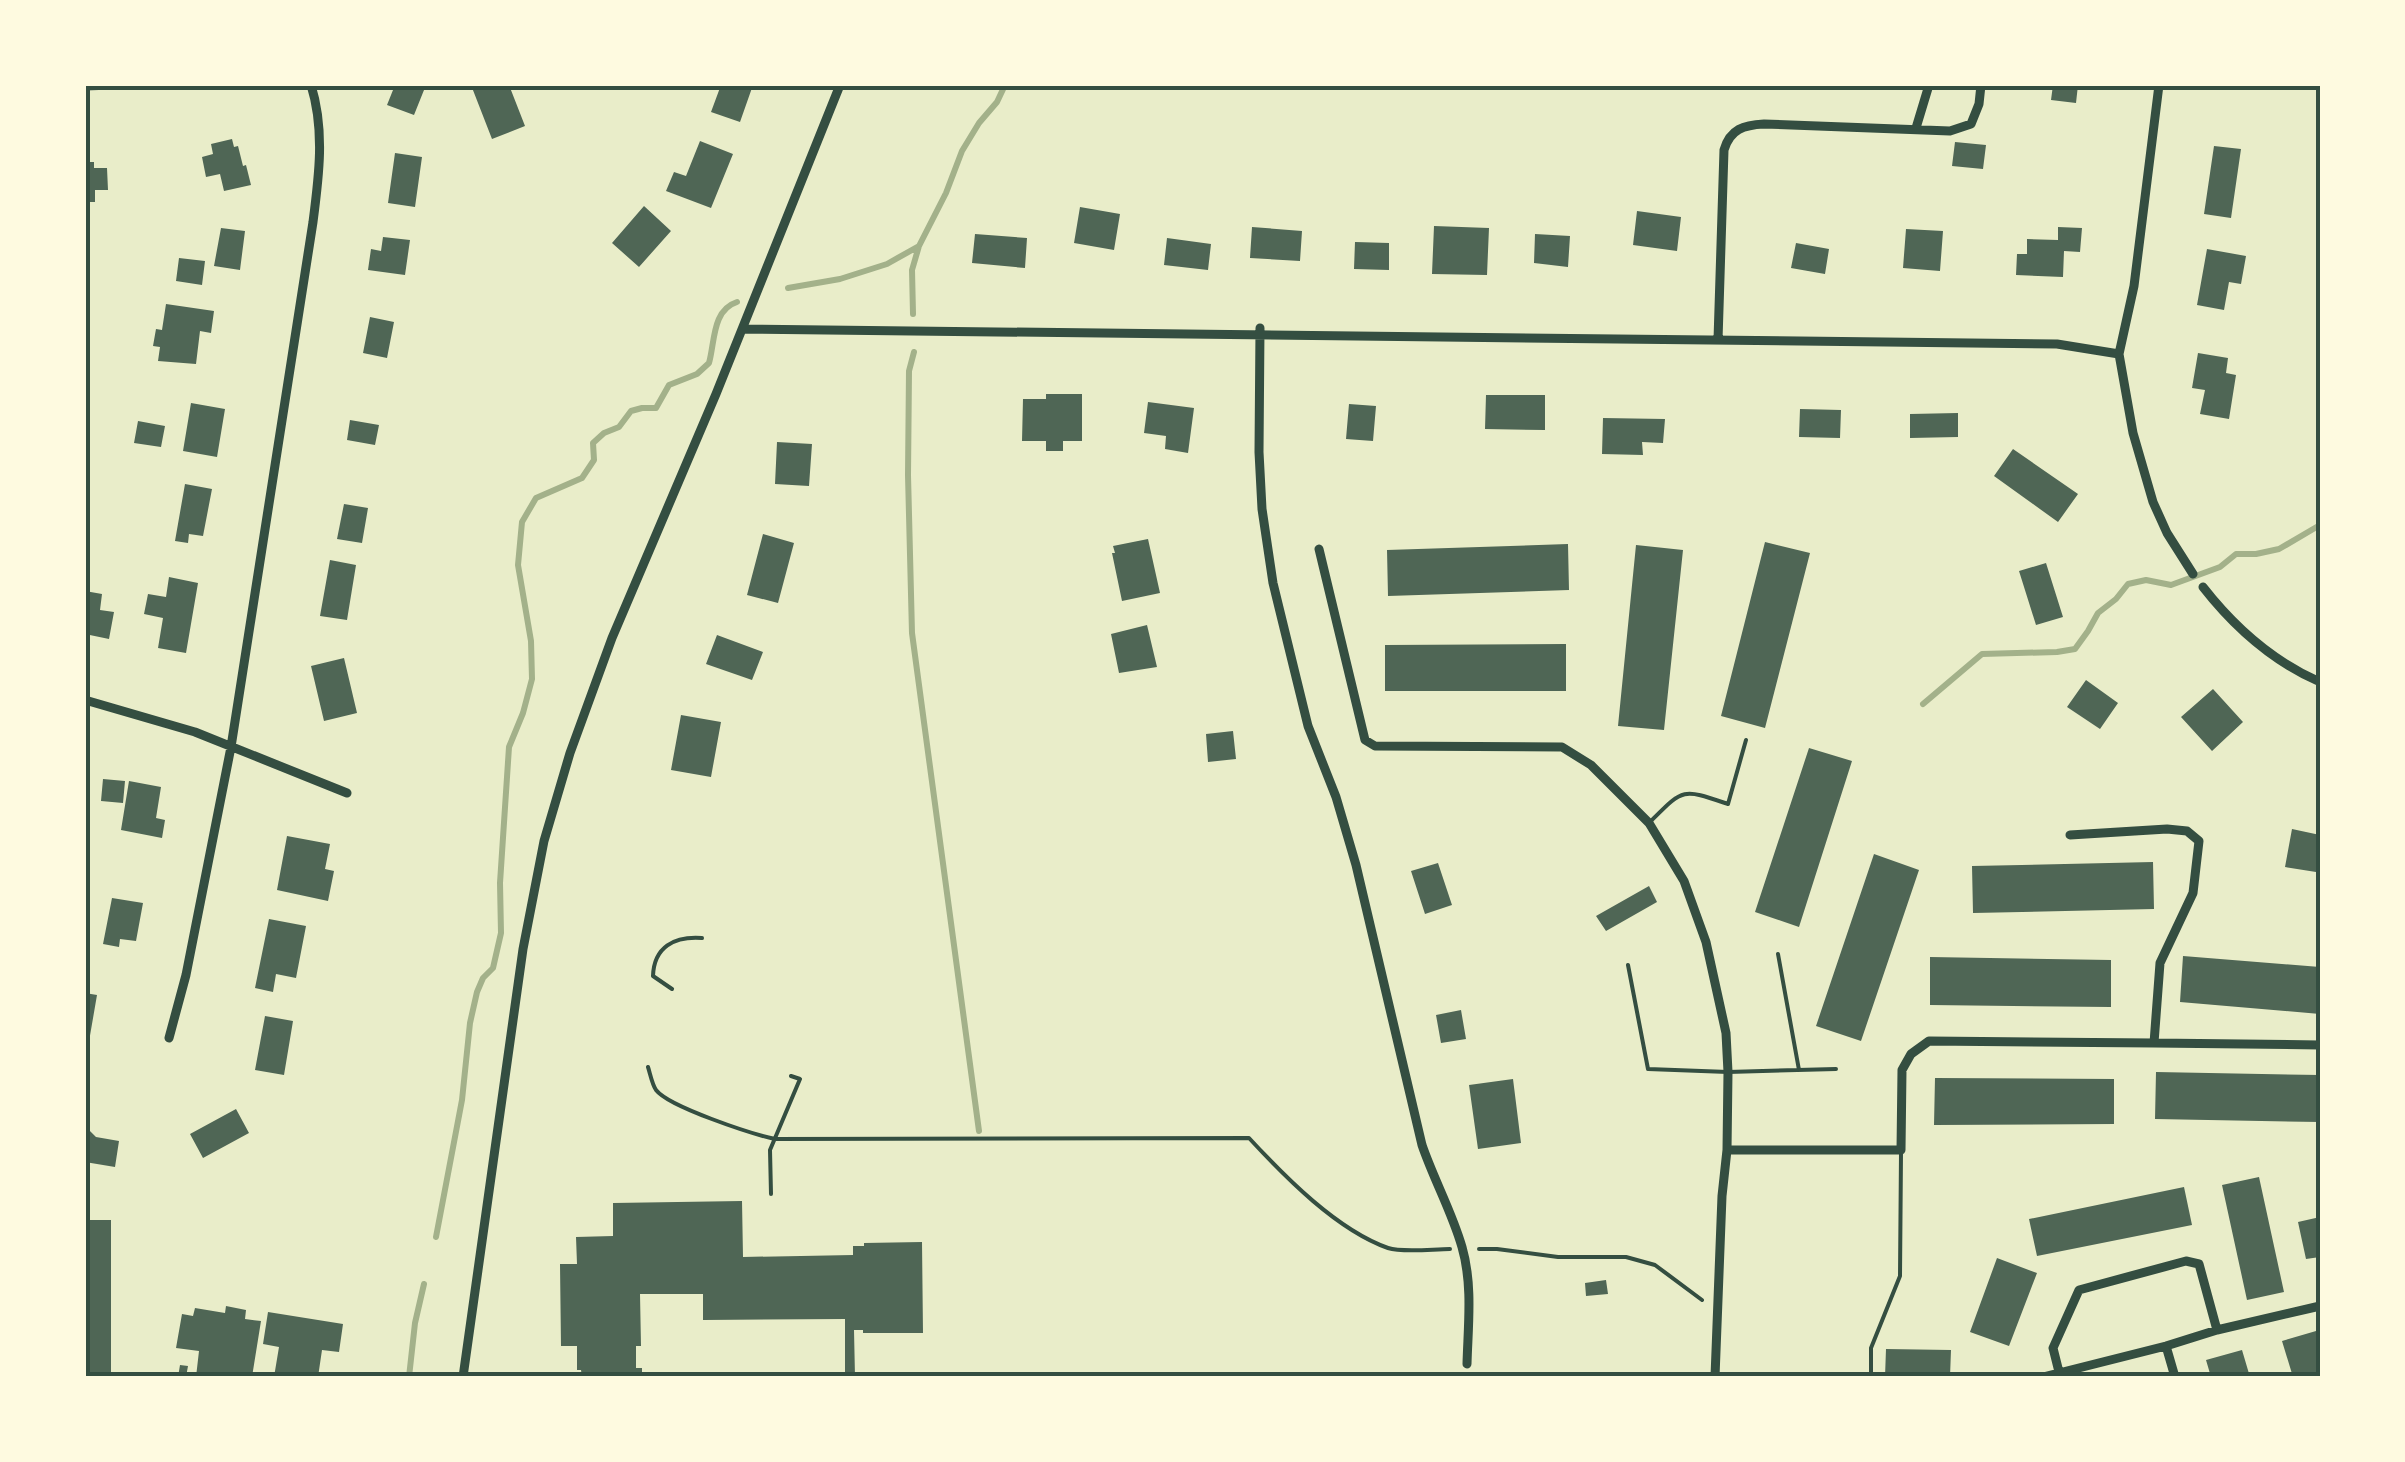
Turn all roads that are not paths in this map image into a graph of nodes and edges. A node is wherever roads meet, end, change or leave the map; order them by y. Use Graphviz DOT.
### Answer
graph roads {
  1 [pos="112,85"];
  2 [pos="311,85"];
  3 [pos="840,85"];
  4 [pos="1929,85"];
  5 [pos="1981,85"];
  6 [pos="2159,85"];
  7 [pos="85,86"];
  8 [pos="1916,128"];
  9 [pos="742,329"];
  10 [pos="1260,332"];
  11 [pos="1718,340"];
  12 [pos="2119,354"];
  13 [pos="1319,548"];
  14 [pos="2193,574"];
  15 [pos="2203,587"];
  16 [pos="2320,682"];
  17 [pos="85,700"];
  18 [pos="1746,740"];
  19 [pos="231,747"];
  20 [pos="347,793"];
  21 [pos="1648,823"];
  22 [pos="2070,835"];
  23 [pos="1778,954"];
  24 [pos="1628,965"];
  25 [pos="169,1038"];
  26 [pos="2154,1043"];
  27 [pos="2320,1045"];
  28 [pos="1836,1069"];
  29 [pos="1799,1070"];
  30 [pos="1728,1072"];
  31 [pos="1727,1150"];
  32 [pos="1900,1150"];
  33 [pos="2320,1306"];
  34 [pos="2217,1330"];
  35 [pos="2166,1346"];
  36 [pos="1467,1364"];
  37 [pos="2059,1372"];
  38 [pos="463,1377"];
  39 [pos="1715,1377"];
  40 [pos="1871,1377"];
  41 [pos="2043,1377"];
  42 [pos="2175,1377"];
  1 -- 7 [label="street"];
  2 -- 19 [label="street"];
  3 -- 9 [label="street"];
  4 -- 8 [label="street"];
  5 -- 8 [label="street"];
  6 -- 12 [label="street"];
  8 -- 11 [label="street"];
  9 -- 10 [label="street"];
  9 -- 38 [label="street"];
  10 -- 11 [label="street"];
  10 -- 36 [label="street"];
  11 -- 12 [label="street"];
  12 -- 14 [label="street"];
  13 -- 21 [label="street"];
  15 -- 16 [label="street"];
  17 -- 19 [label="street"];
  18 -- 21 [label="lane"];
  19 -- 20 [label="street"];
  19 -- 25 [label="street"];
  21 -- 30 [label="street"];
  22 -- 26 [label="street"];
  23 -- 29 [label="lane"];
  24 -- 30 [label="lane"];
  26 -- 27 [label="street"];
  26 -- 32 [label="street"];
  28 -- 29 [label="lane"];
  29 -- 30 [label="lane"];
  30 -- 31 [label="street"];
  31 -- 32 [label="street"];
  31 -- 39 [label="street"];
  32 -- 40 [label="lane"];
  33 -- 34 [label="street"];
  34 -- 35 [label="street"];
  34 -- 37 [label="street"];
  35 -- 37 [label="street"];
  35 -- 42 [label="street"];
  37 -- 41 [label="street"];
}
